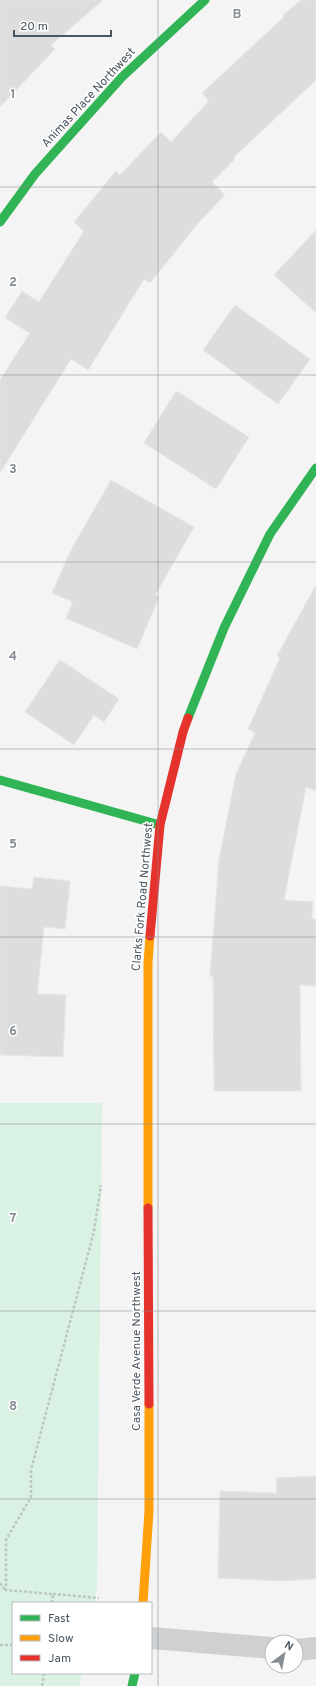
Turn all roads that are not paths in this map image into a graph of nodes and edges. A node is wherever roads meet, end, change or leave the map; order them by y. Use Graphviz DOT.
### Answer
graph roads {
  1 [pos="205,0"];
  2 [pos="0,222"];
  3 [pos="316,468"];
  4 [pos="0,780"];
  5 [pos="160,824"];
  6 [pos="148,1100"];
  7 [pos="143,1602"];
  8 [pos="152,1638"];
  9 [pos="264,1647"];
  10 [pos="316,1648"];
  11 [pos="304,1649"];
  12 [pos="134,1674"];
  13 [pos="132,1686"];
  1 -- 2 [label="street, Animas Place Northwest"];
  3 -- 5 [label="street, Clarks Fork Road Northwest"];
  4 -- 5 [label="street"];
  5 -- 6 [label="street, Clarks Fork Road Northwest"];
  6 -- 7 [label="street, Casa Verde Avenue Northwest"];
  8 -- 9 [label="street"];
  10 -- 11 [label="street"];
  12 -- 13 [label="street"];
}
